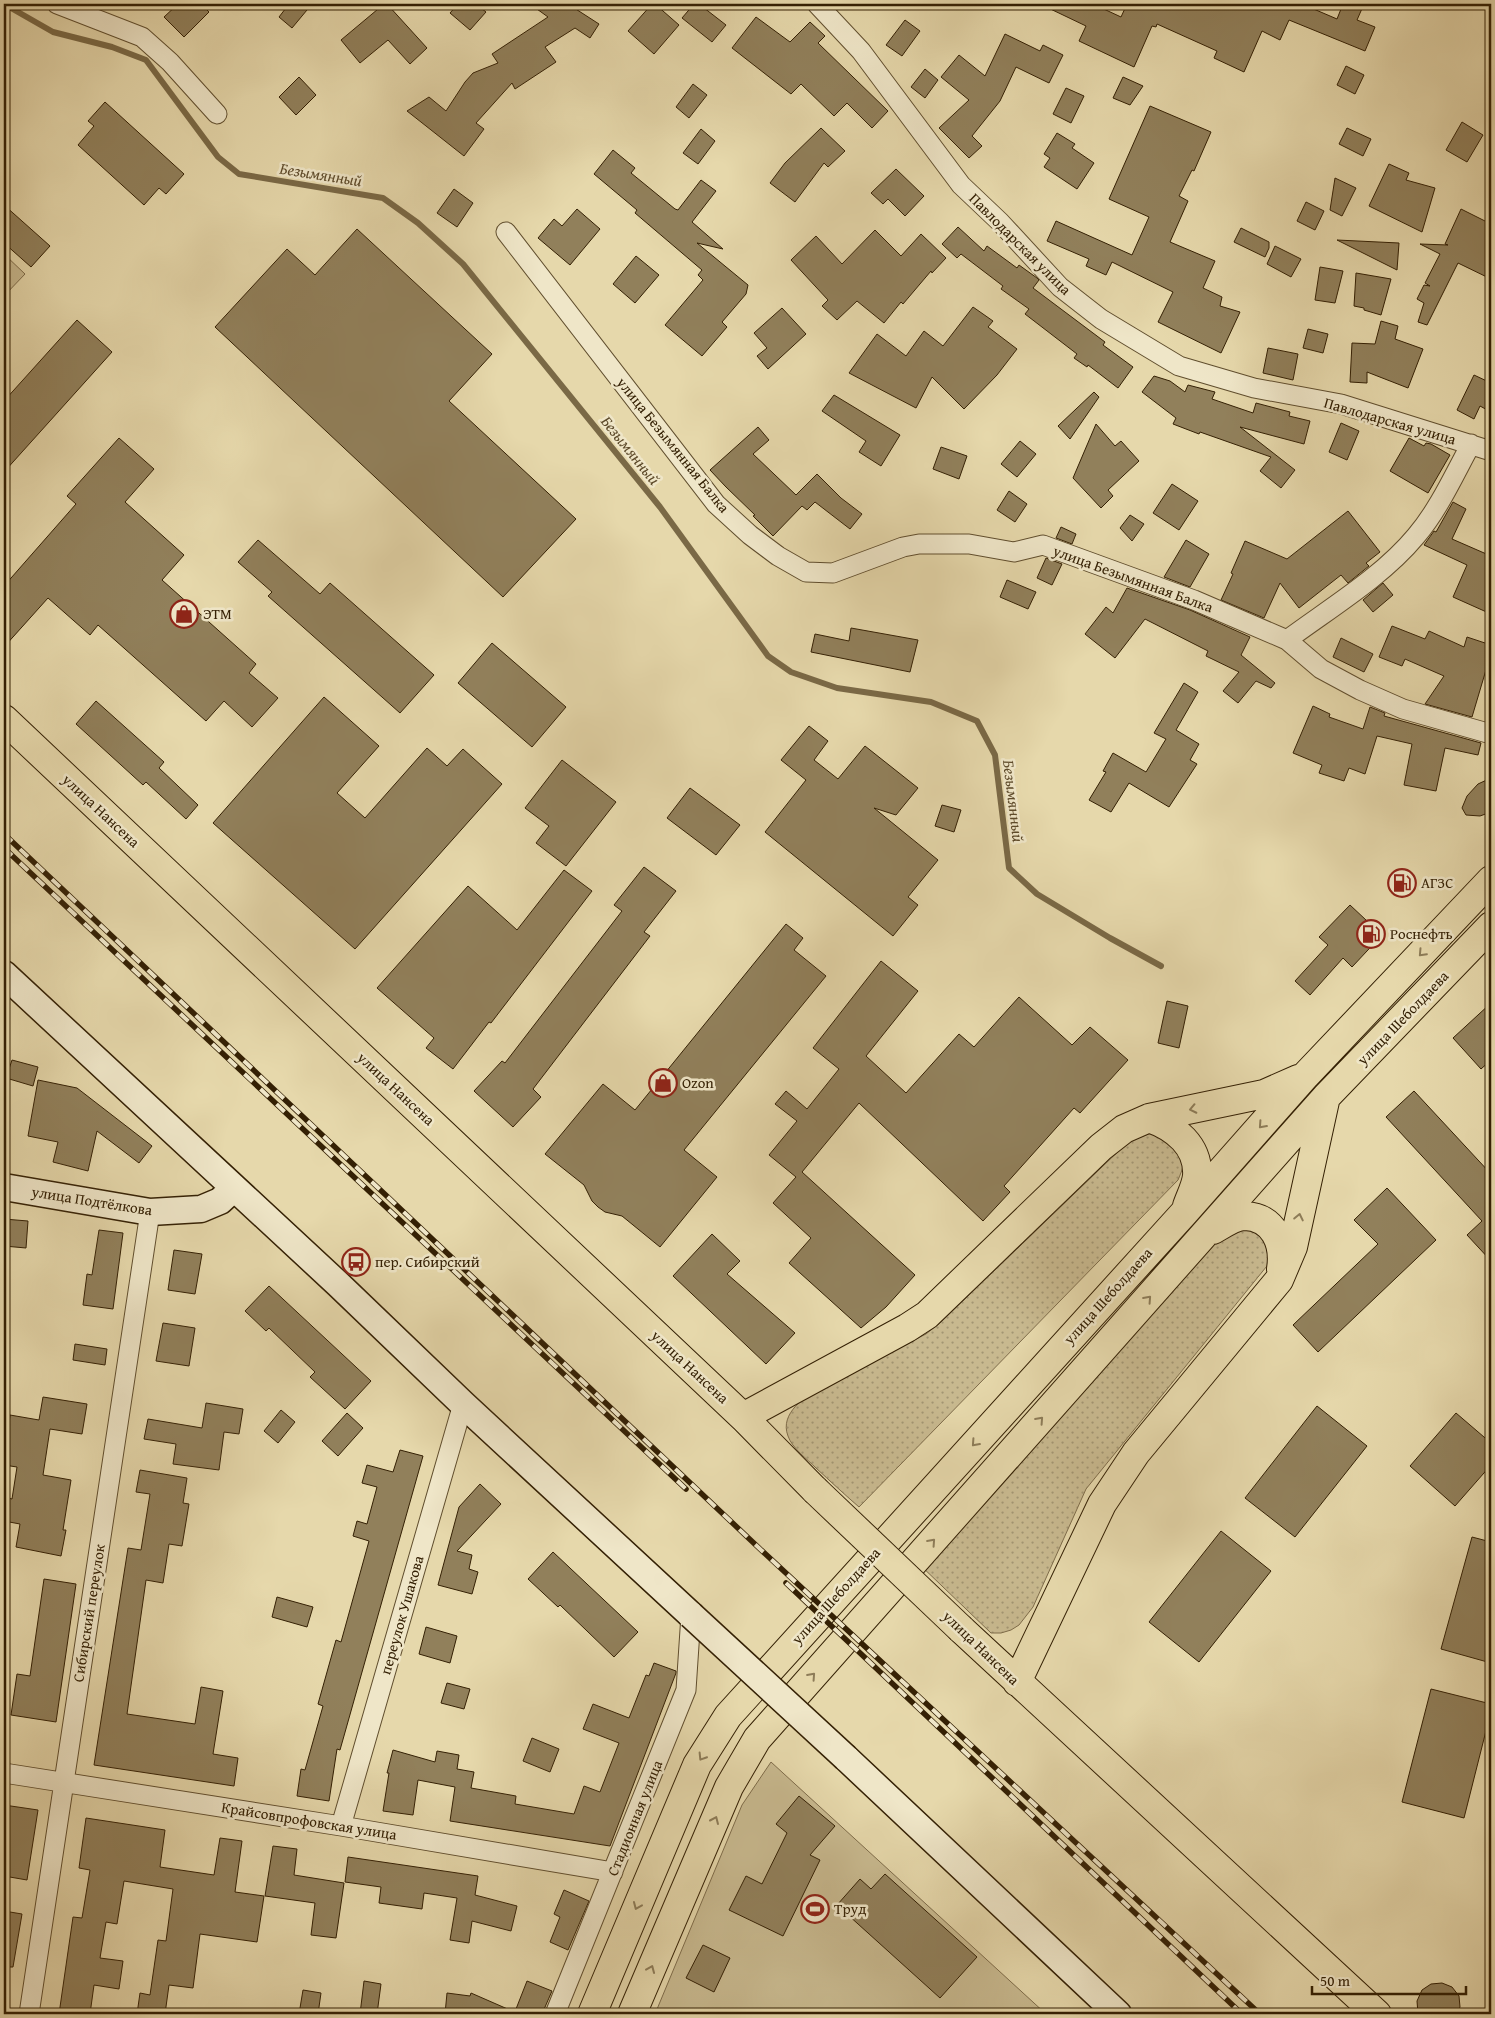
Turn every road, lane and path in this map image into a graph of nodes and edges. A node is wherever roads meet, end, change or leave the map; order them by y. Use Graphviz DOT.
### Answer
graph roads {
  1 [pos="57,4"];
  2 [pos="817,4"];
  3 [pos="217,114"];
  4 [pos="506,232"];
  5 [pos="1471,444"];
  6 [pos="1491,451"];
  7 [pos="1287,640"];
  8 [pos="4,719"];
  9 [pos="1491,734"];
  10 [pos="1491,880"];
  11 [pos="1491,926"];
  12 [pos="4,974"];
  13 [pos="1306,1075"];
  14 [pos="1326,1097"];
  15 [pos="1149,1118"];
  16 [pos="4,1188"];
  17 [pos="234,1188"];
  18 [pos="150,1212"];
  19 [pos="1184,1213"];
  20 [pos="1207,1233"];
  21 [pos="1279,1280"];
  22 [pos="463,1404"];
  23 [pos="743,1417"];
  24 [pos="691,1615"];
  25 [pos="1017,1682"];
  26 [pos="4,1773"];
  27 [pos="63,1783"];
  28 [pos="341,1826"];
  29 [pos="613,1872"];
  30 [pos="29,2014"];
  31 [pos="555,2014"];
  32 [pos="592,2014"];
  33 [pos="632,2014"];
  34 [pos="1118,2014"];
  35 [pos="1377,2014"];
  1 -- 3 [label="street"];
  2 -- 5 [label="street, Павлодарская улица"];
  4 -- 7 [label="street, улица Безымянная Балка"];
  5 -- 6 [label="street, Павлодарская улица"];
  5 -- 7 [label="street"];
  7 -- 9 [label="street, улица Безымянная Балка"];
  8 -- 23 [label="main road, улица Нансена"];
  10 -- 13 [label="main road, улица Шеболдаева, one-way"];
  11 -- 14 [label="main road, улица Шеболдаева"];
  12 -- 17 [label="main road"];
  13 -- 15 [label="main road, one-way"];
  13 -- 19 [label="main road, улица Шеболдаева, one-way"];
  14 -- 20 [label="main road, улица Шеболдаева"];
  21 -- 14 [label="main road, one-way"];
  15 -- 19 [label="main road"];
  15 -- 23 [label="main road"];
  16 -- 18 [label="main road, улица Подтёлкова"];
  17 -- 18 [label="main road, улица Подтёлкова"];
  17 -- 22 [label="main road"];
  18 -- 27 [label="street, Сибирский переулок"];
  19 -- 32 [label="main road, улица Шеболдаева, one-way"];
  20 -- 21 [label="main road"];
  33 -- 20 [label="main road, улица Шеболдаева, one-way"];
  21 -- 25 [label="main road"];
  22 -- 24 [label="main road"];
  22 -- 28 [label="street, переулок Ушакова"];
  23 -- 25 [label="main road, улица Нансена, bridge"];
  24 -- 29 [label="street, Стадионная улица"];
  24 -- 34 [label="main road, bridge"];
  25 -- 35 [label="main road, улица Нансена"];
  26 -- 27 [label="street, Крайсовпрофовская улица"];
  27 -- 28 [label="street, Крайсовпрофовская улица"];
  27 -- 30 [label="street, Сибирский переулок"];
  28 -- 29 [label="street, Крайсовпрофовская улица"];
  29 -- 31 [label="street, Стадионная улица"];
}
